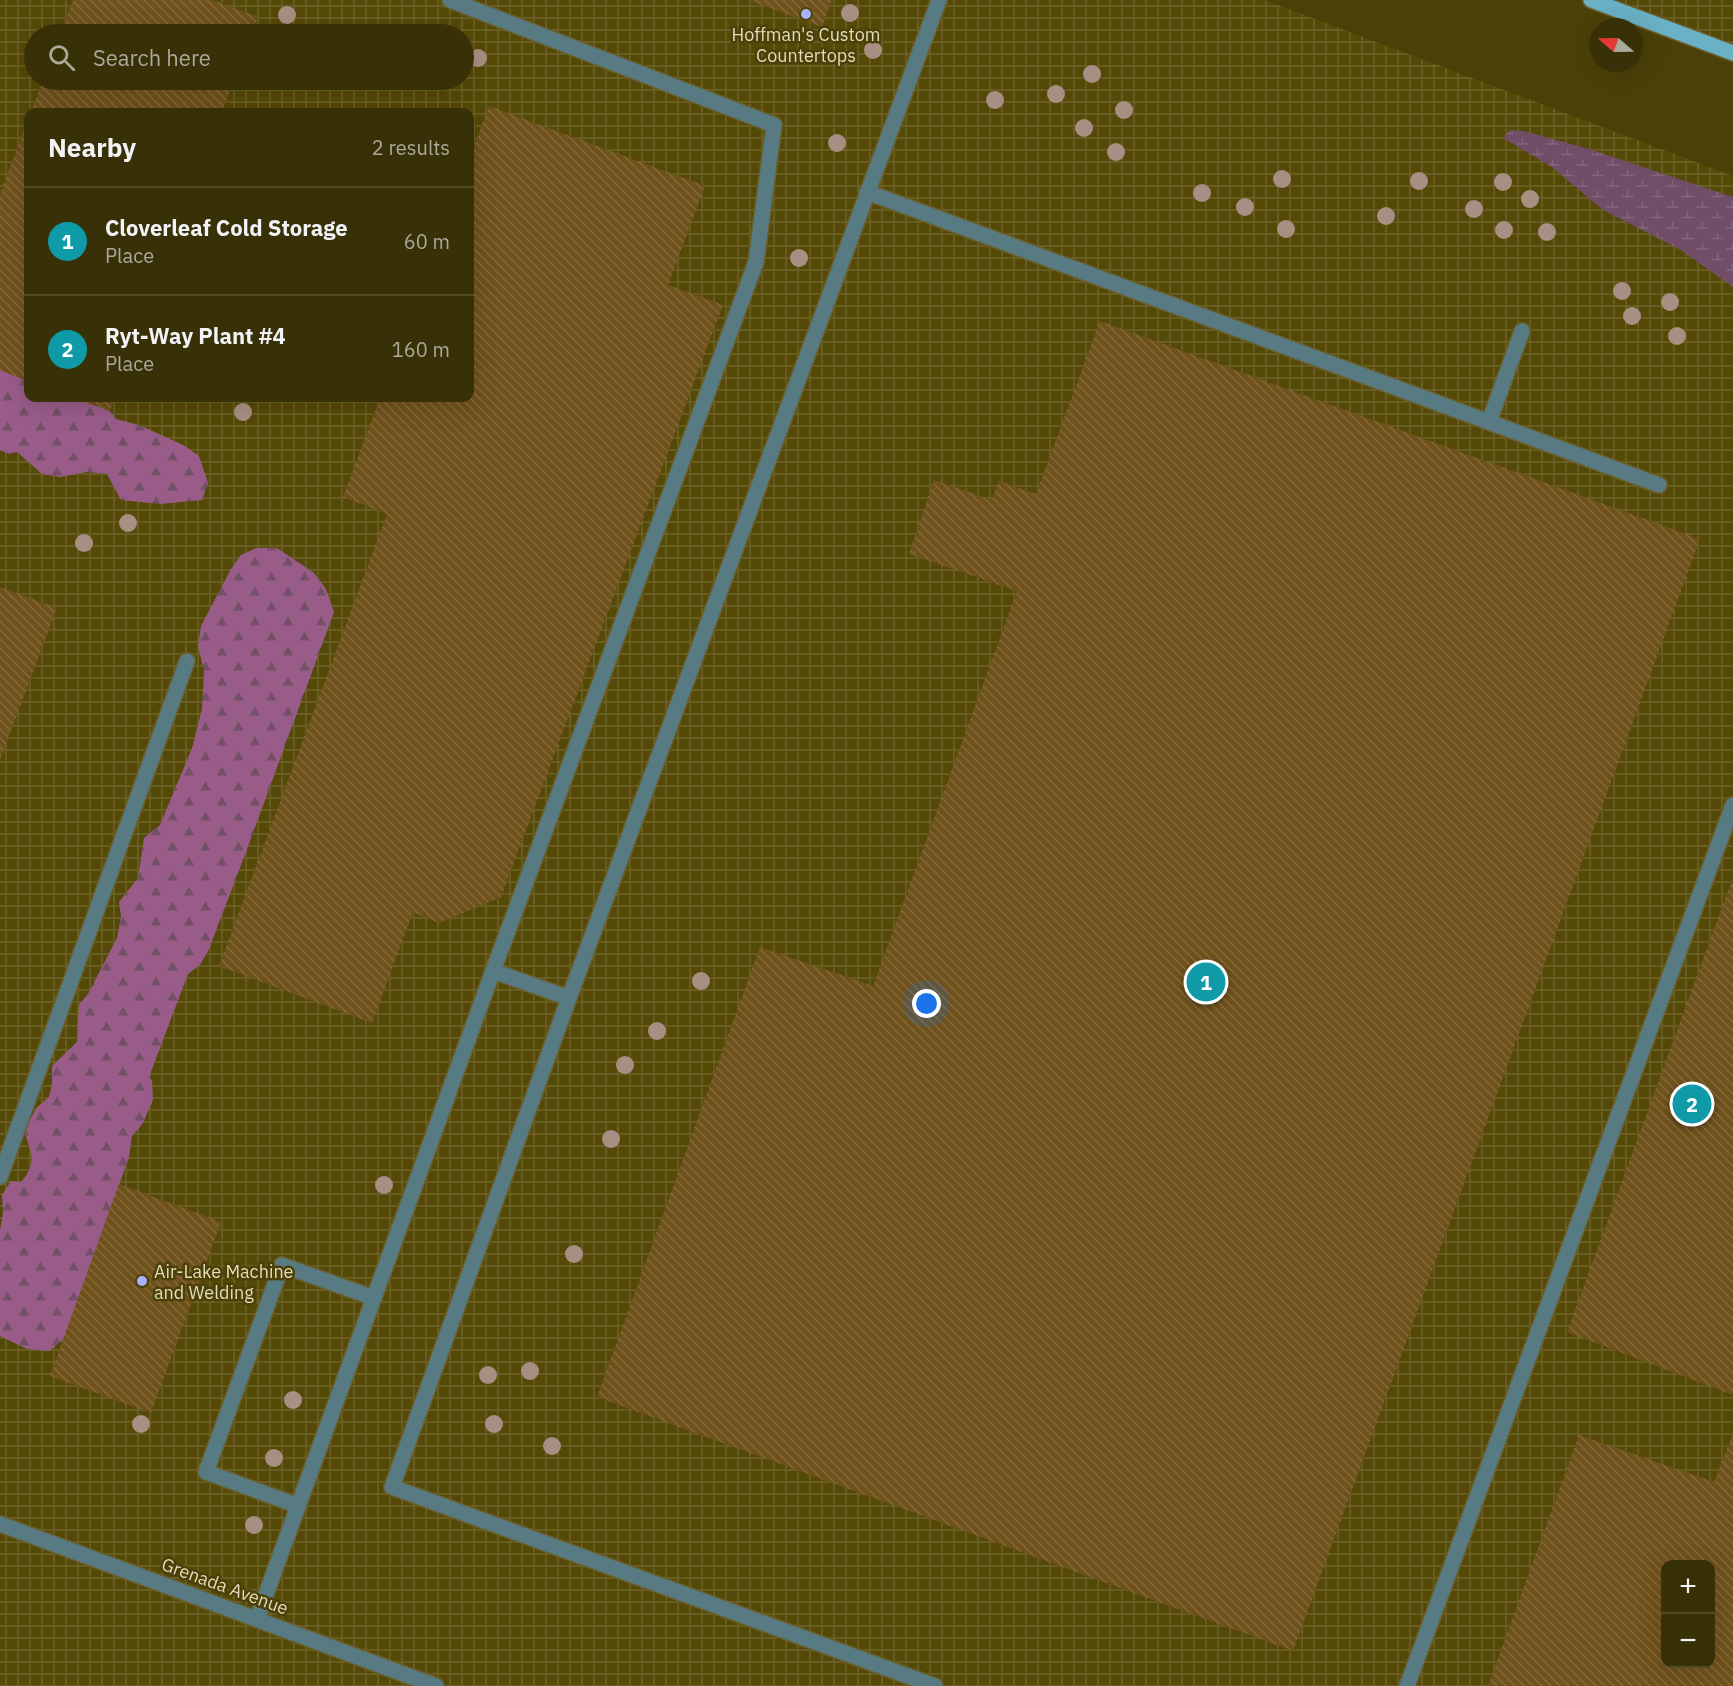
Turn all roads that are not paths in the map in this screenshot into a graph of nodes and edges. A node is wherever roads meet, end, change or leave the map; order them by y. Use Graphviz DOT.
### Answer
graph roads {
  1 [pos="450,0"];
  2 [pos="939,0"];
  3 [pos="1591,0"];
  4 [pos="1733,54"];
  5 [pos="867,192"];
  6 [pos="1522,331"];
  7 [pos="1489,422"];
  8 [pos="1659,485"];
  9 [pos="187,661"];
  10 [pos="1733,805"];
  11 [pos="493,971"];
  12 [pos="569,998"];
  13 [pos="0,1177"];
  14 [pos="375,1298"];
  15 [pos="298,1506"];
  16 [pos="0,1524"];
  17 [pos="257,1619"];
  18 [pos="436,1686"];
  19 [pos="935,1686"];
  20 [pos="1407,1686"];
  1 -- 11 [label="street"];
  2 -- 5 [label="street"];
  3 -- 4 [label="main road"];
  5 -- 7 [label="street"];
  5 -- 12 [label="street"];
  6 -- 7 [label="street"];
  7 -- 8 [label="street"];
  9 -- 13 [label="street"];
  10 -- 20 [label="street"];
  11 -- 12 [label="street"];
  11 -- 14 [label="street"];
  12 -- 19 [label="street"];
  14 -- 15 [label="street"];
  14 -- 15 [label="street"];
  15 -- 17 [label="street"];
  16 -- 17 [label="street, Grenada Avenue"];
  17 -- 18 [label="street, Grenada Avenue"];
}
